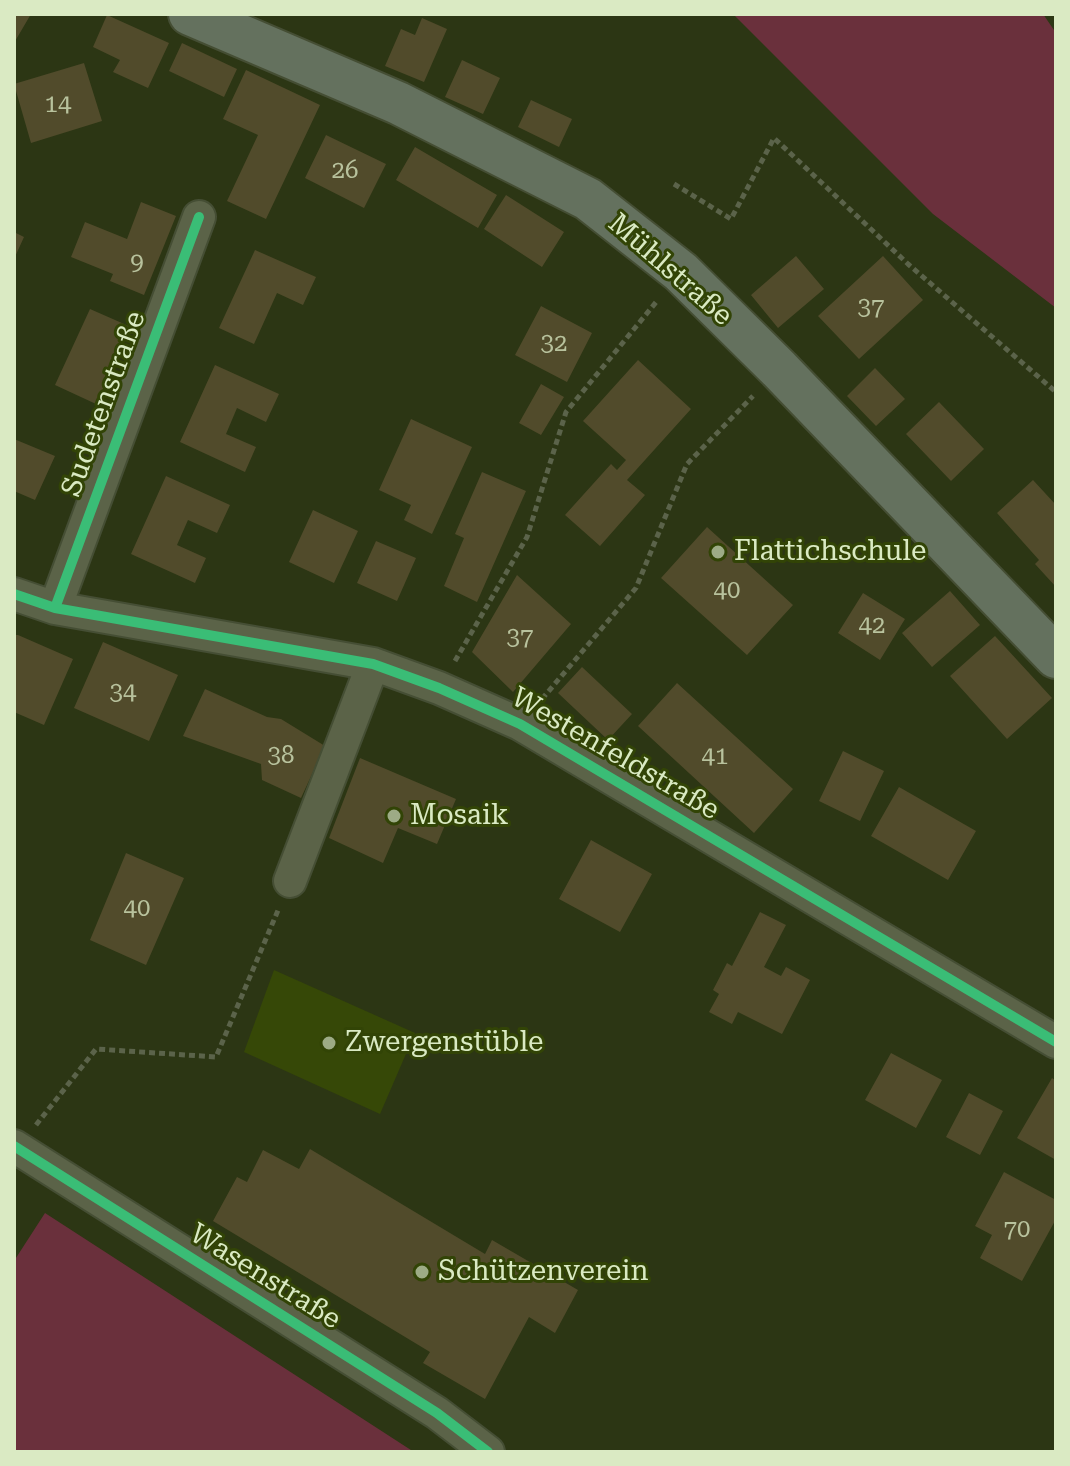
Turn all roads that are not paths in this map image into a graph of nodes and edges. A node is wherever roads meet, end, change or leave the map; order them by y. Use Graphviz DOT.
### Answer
graph roads {
  1 [pos="190,14"];
  2 [pos="199,217"];
  3 [pos="14,594"];
  4 [pos="55,608"];
  5 [pos="1056,657"];
  6 [pos="373,664"];
  7 [pos="290,881"];
  8 [pos="1056,1042"];
  9 [pos="16,1147"];
  10 [pos="488,1452"];
  1 -- 5 [label="main road, Mühlstraße"];
  2 -- 4 [label="street, Sudetenstraße"];
  3 -- 4 [label="street, Westenfeldstraße"];
  4 -- 6 [label="street, Westenfeldstraße"];
  6 -- 7 [label="street"];
  6 -- 8 [label="street, Westenfeldstraße"];
  9 -- 10 [label="street, Wasenstraße"];
}
